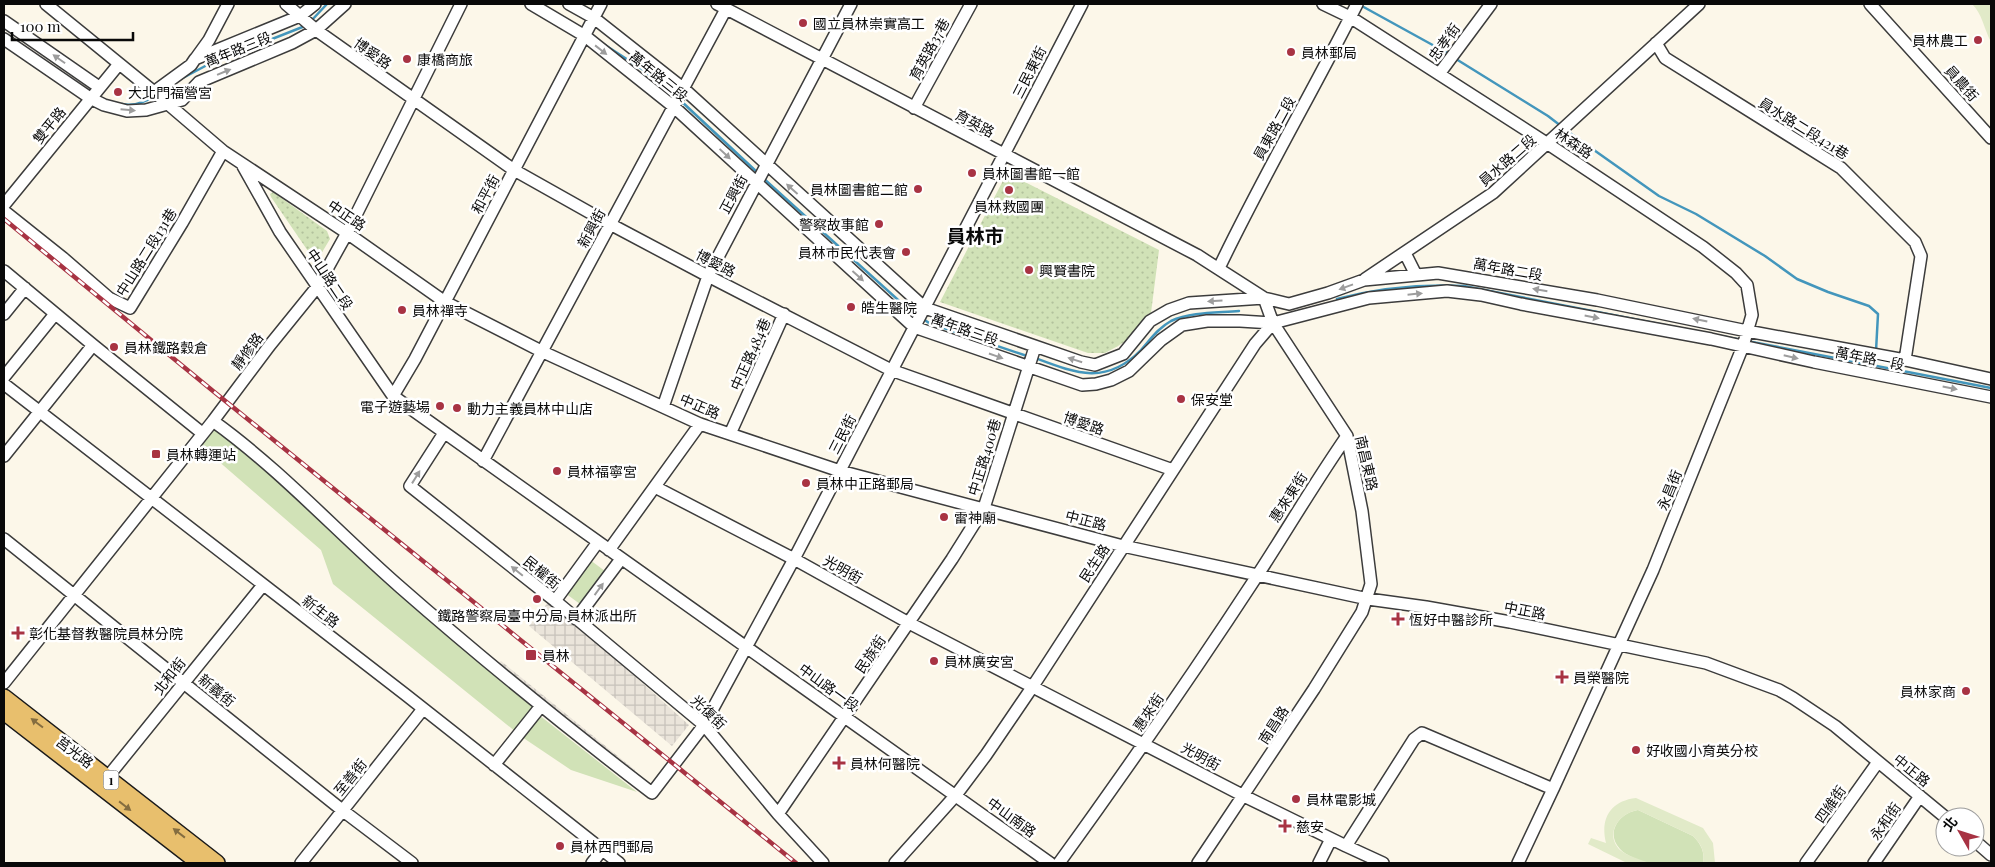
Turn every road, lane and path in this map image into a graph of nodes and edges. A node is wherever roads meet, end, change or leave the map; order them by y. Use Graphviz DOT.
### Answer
graph roads {
  1 [pos="46,4"];
  2 [pos="228,4"];
  3 [pos="286,4"];
  4 [pos="315,4"];
  5 [pos="345,4"];
  6 [pos="461,4"];
  7 [pos="532,4"];
  8 [pos="569,4"];
  9 [pos="601,4"];
  10 [pos="851,4"];
  11 [pos="971,4"];
  12 [pos="1082,4"];
  13 [pos="1323,4"];
  14 [pos="1357,4"];
  15 [pos="1491,4"];
  16 [pos="1699,4"];
  17 [pos="1870,4"];
  18 [pos="721,6"];
  19 [pos="300,16"];
  20 [pos="594,18"];
  21 [pos="1350,18"];
  22 [pos="4,21"];
  23 [pos="316,30"];
  24 [pos="584,36"];
  25 [pos="4,39"];
  26 [pos="1656,43"];
  27 [pos="195,59"];
  28 [pos="822,60"];
  29 [pos="119,64"];
  30 [pos="1439,74"];
  31 [pos="99,87"];
  32 [pos="684,89"];
  33 [pos="154,92"];
  34 [pos="90,98"];
  35 [pos="412,99"];
  36 [pos="168,104"];
  37 [pos="674,107"];
  38 [pos="914,108"];
  39 [pos="1991,138"];
  40 [pos="1548,144"];
  41 [pos="223,151"];
  42 [pos="1003,155"];
  43 [pos="242,165"];
  44 [pos="766,165"];
  45 [pos="514,170"];
  46 [pos="756,182"];
  47 [pos="4,206"];
  48 [pos="4,211"];
  49 [pos="610,224"];
  50 [pos="348,232"];
  51 [pos="1405,253"];
  52 [pos="1219,268"];
  53 [pos="4,271"];
  54 [pos="1416,275"];
  55 [pos="708,276"];
  56 [pos="1364,280"];
  57 [pos="317,287"];
  58 [pos="25,288"];
  59 [pos="1264,298"];
  60 [pos="445,302"];
  61 [pos="925,308"];
  62 [pos="4,314"];
  63 [pos="55,314"];
  64 [pos="784,314"];
  65 [pos="1273,323"];
  66 [pos="914,327"];
  67 [pos="1748,331"];
  68 [pos="93,346"];
  69 [pos="1744,346"];
  70 [pos="1035,347"];
  71 [pos="543,352"];
  72 [pos="1905,360"];
  73 [pos="1028,367"];
  74 [pos="891,370"];
  75 [pos="4,377"];
  76 [pos="1991,379"];
  77 [pos="4,384"];
  78 [pos="393,396"];
  79 [pos="1991,397"];
  80 [pos="664,407"];
  81 [pos="40,411"];
  82 [pos="1013,414"];
  83 [pos="214,421"];
  84 [pos="700,424"];
  85 [pos="202,433"];
  86 [pos="444,433"];
  87 [pos="730,434"];
  88 [pos="1347,436"];
  89 [pos="4,456"];
  90 [pos="483,461"];
  91 [pos="1173,470"];
  92 [pos="840,471"];
  93 [pos="655,487"];
  94 [pos="151,497"];
  95 [pos="984,508"];
  96 [pos="4,539"];
  97 [pos="598,542"];
  98 [pos="1123,546"];
  99 [pos="609,550"];
  100 [pos="621,559"];
  101 [pos="794,559"];
  102 [pos="1257,575"];
  103 [pos="262,585"];
  104 [pos="72,596"];
  105 [pos="1368,599"];
  106 [pos="555,601"];
  107 [pos="576,619"];
  108 [pos="909,623"];
  109 [pos="1620,644"];
  110 [pos="746,646"];
  111 [pos="183,682"];
  112 [pos="4,683"];
  113 [pos="1032,686"];
  114 [pos="4,697"];
  115 [pos="541,706"];
  116 [pos="423,709"];
  117 [pos="4,712"];
  118 [pos="846,718"];
  119 [pos="704,725"];
  120 [pos="1144,743"];
  121 [pos="1878,762"];
  122 [pos="494,765"];
  123 [pos="104,782"];
  124 [pos="1553,789"];
  125 [pos="956,794"];
  126 [pos="1244,796"];
  127 [pos="1920,796"];
  128 [pos="1935,808"];
  129 [pos="342,810"];
  130 [pos="778,814"];
  131 [pos="1331,839"];
  132 [pos="1346,846"];
  133 [pos="602,850"];
  134 [pos="199,863"];
  135 [pos="217,863"];
  136 [pos="301,863"];
  137 [pos="412,863"];
  138 [pos="592,863"];
  139 [pos="619,863"];
  140 [pos="823,863"];
  141 [pos="895,863"];
  142 [pos="1050,863"];
  143 [pos="1059,863"];
  144 [pos="1198,863"];
  145 [pos="1319,863"];
  146 [pos="1383,863"];
  147 [pos="1518,863"];
  148 [pos="1806,863"];
  149 [pos="1874,863"];
  1 -- 29 [label="street, 中山路二段"];
  2 -- 27 [label="street"];
  3 -- 19 [label="street, 博愛路"];
  4 -- 19 [label="street, 萬年路三段"];
  5 -- 23 [label="street, 萬年路三段"];
  6 -- 35 [label="street, 靜修路"];
  7 -- 24 [label="street, 萬年路三段"];
  8 -- 20 [label="street, 萬年路三段"];
  9 -- 20 [label="street, 和平街"];
  10 -- 28 [label="street, 正興街"];
  11 -- 38 [label="street, 育英路37巷"];
  12 -- 42 [label="street, 三民東街"];
  13 -- 21 [label="street, 林森路"];
  14 -- 21 [label="street, 員東路二段"];
  15 -- 30 [label="street, 忠孝街"];
  16 -- 26 [label="street, 員水路二段"];
  17 -- 39 [label="street, 員農街"];
  18 -- 28 [label="street, 育英路"];
  18 -- 32 [label="street, 新興街"];
  19 -- 23 [label="street, 博愛路"];
  19 -- 27 [label="street, 萬年路三段"];
  20 -- 24 [label="street, 和平街"];
  20 -- 32 [label="street, 萬年路三段"];
  21 -- 30 [label="street, 林森路"];
  21 -- 52 [label="street, 員東路二段"];
  31 -- 22 [label="street, one-way"];
  23 -- 35 [label="street, 博愛路"];
  36 -- 23 [label="street, 萬年路三段, one-way"];
  24 -- 37 [label="street, 萬年路三段, one-way"];
  24 -- 45 [label="street, 和平街"];
  25 -- 34 [label="street, 萬年路三段"];
  26 -- 40 [label="street, 員水路二段"];
  26 -- 72 [label="street, 員水路二段421巷"];
  27 -- 33 [label="street, 萬年路三段"];
  28 -- 38 [label="street, 育英路"];
  28 -- 44 [label="street, 正興街"];
  29 -- 31 [label="street, 雙平路"];
  29 -- 33 [label="street, 中山路二段"];
  30 -- 40 [label="street, 林森路"];
  31 -- 34 [label="street, 雙平路"];
  32 -- 37 [label="street, 新興街"];
  32 -- 44 [label="street, 萬年路三段"];
  33 -- 36 [label="street, 中山路二段"];
  34 -- 36 [label="street, 萬年路三段, one-way"];
  34 -- 47 [label="street, 雙平路"];
  35 -- 45 [label="street, 博愛路"];
  35 -- 50 [label="street, 靜修路"];
  36 -- 41 [label="street, 中山路二段"];
  37 -- 46 [label="street, 萬年路三段, one-way"];
  37 -- 49 [label="street, 新興街"];
  38 -- 42 [label="street, 育英路"];
  40 -- 51 [label="street, 員水路二段"];
  40 -- 67 [label="street, 林森路"];
  41 -- 43 [label="street, 中山路二段"];
  41 -- 48 [label="street, 中山路二段131巷"];
  42 -- 52 [label="street, 育英路"];
  42 -- 61 [label="street, 三民街"];
  43 -- 50 [label="street, 中正路"];
  43 -- 57 [label="street, 中山路二段"];
  44 -- 46 [label="street, 正興街"];
  61 -- 44 [label="street, 萬年路三段, one-way"];
  45 -- 49 [label="street, 博愛路"];
  45 -- 60 [label="street, 和平街"];
  46 -- 55 [label="street, 正興街"];
  46 -- 66 [label="street, 萬年路三段, one-way"];
  49 -- 55 [label="street, 博愛路"];
  49 -- 71 [label="street, 新興街"];
  50 -- 57 [label="street, 靜修路"];
  50 -- 60 [label="street, 中正路"];
  51 -- 54 [label="street"];
  51 -- 56 [label="street, 員水路二段"];
  52 -- 59 [label="street, 育英路"];
  53 -- 58 [label="street"];
  54 -- 56 [label="street, 萬年路二段"];
  67 -- 54 [label="street, 萬年路二段, one-way"];
  55 -- 64 [label="street, 博愛路"];
  55 -- 80 [label="street, 正興街"];
  56 -- 59 [label="street, 萬年路二段, one-way"];
  57 -- 78 [label="street, 中山路二段"];
  57 -- 83 [label="street, 靜修路"];
  58 -- 62 [label="street"];
  58 -- 63 [label="street"];
  59 -- 65 [label="street, 南昌東路"];
  59 -- 70 [label="street, 萬年路三段, one-way"];
  60 -- 71 [label="street, 中正路"];
  60 -- 78 [label="street, 和平街"];
  61 -- 66 [label="street, 三民街"];
  61 -- 70 [label="street, 萬年路三段"];
  63 -- 68 [label="street"];
  63 -- 75 [label="street"];
  64 -- 74 [label="street, 博愛路"];
  64 -- 87 [label="street, 中正路484巷"];
  65 -- 69 [label="street, one-way"];
  65 -- 73 [label="street, 萬年路三段"];
  65 -- 88 [label="street, 南昌東路"];
  65 -- 91 [label="street, 民生路"];
  66 -- 73 [label="street, 萬年路三段, one-way"];
  66 -- 74 [label="street, 三民街"];
  67 -- 69 [label="street, 林森路"];
  67 -- 72 [label="street, 萬年路一段"];
  68 -- 81 [label="street"];
  68 -- 85 [label="street"];
  69 -- 79 [label="street, 萬年路一段, one-way"];
  69 -- 109 [label="street, 永昌街"];
  70 -- 73 [label="street, 中正路400巷"];
  71 -- 80 [label="street, 中正路"];
  71 -- 90 [label="street, 新興街"];
  72 -- 76 [label="street, 萬年路一段"];
  73 -- 82 [label="street, 中正路400巷"];
  74 -- 82 [label="street, 博愛路"];
  74 -- 92 [label="street, 三民街"];
  77 -- 81 [label="street, 新生路"];
  78 -- 86 [label="street, 中山路二段"];
  80 -- 84 [label="street, 中正路"];
  81 -- 89 [label="street"];
  81 -- 94 [label="street, 新生路"];
  82 -- 91 [label="street, 博愛路"];
  82 -- 95 [label="street, 中正路400巷"];
  83 -- 85 [label="street, 靜修路"];
  83 -- 115 [label="street"];
  84 -- 87 [label="street, 中正路"];
  84 -- 93 [label="street"];
  85 -- 94 [label="street, 靜修路"];
  86 -- 90 [label="street, 中山路二段"];
  106 -- 86 [label="street, 民權街, one-way"];
  87 -- 92 [label="street, 中正路"];
  88 -- 102 [label="street, 惠來東街"];
  88 -- 105 [label="street, 南昌東路"];
  90 -- 97 [label="street, 中山路二段"];
  91 -- 98 [label="street, 民生路"];
  92 -- 95 [label="street, 中正路"];
  92 -- 101 [label="street, 三民街"];
  93 -- 99 [label="street"];
  93 -- 101 [label="street, 光明街"];
  94 -- 103 [label="street, 新生路"];
  94 -- 104 [label="street, 靜修路"];
  95 -- 98 [label="street, 中正路"];
  95 -- 108 [label="street, 民族街"];
  96 -- 104 [label="street, 新義街"];
  97 -- 99 [label="street, 中山路二段"];
  97 -- 106 [label="street, 民權街"];
  98 -- 102 [label="street, 中正路"];
  98 -- 113 [label="street, 民生路"];
  99 -- 100 [label="street, 中山路一段"];
  107 -- 100 [label="street, one-way"];
  100 -- 110 [label="street, 中山路一段"];
  101 -- 108 [label="street, 光明街"];
  101 -- 110 [label="street, 三民街"];
  102 -- 105 [label="street, 中正路"];
  102 -- 120 [label="street, 惠來街"];
  103 -- 111 [label="street, 北和街"];
  103 -- 116 [label="street, 新生路"];
  104 -- 111 [label="street, 新義街"];
  104 -- 112 [label="street, 靜修路"];
  105 -- 109 [label="street, 中正路"];
  105 -- 126 [label="street, 南昌路"];
  106 -- 107 [label="street, 光復街"];
  107 -- 119 [label="street, 光復街"];
  108 -- 113 [label="street, 光明街"];
  108 -- 118 [label="street, 民族街"];
  109 -- 121 [label="street, 中正路"];
  109 -- 124 [label="street"];
  110 -- 118 [label="street, 中山路一段"];
  110 -- 119 [label="street, 三民街"];
  111 -- 123 [label="street, 北和街"];
  111 -- 129 [label="street, 新義街"];
  113 -- 120 [label="street, 光明街"];
  113 -- 125 [label="street, 民生路"];
  123 -- 114 [label="main road, 莒光路 / 1, one-way"];
  115 -- 119 [label="street, 三民街"];
  115 -- 122 [label="street"];
  116 -- 122 [label="street, 新生路"];
  116 -- 129 [label="street, 至善街"];
  117 -- 123 [label="main road, 莒光路 / 1"];
  118 -- 125 [label="street, 中山路一段"];
  118 -- 130 [label="street, 民族街"];
  119 -- 130 [label="street, 光復街"];
  120 -- 126 [label="street, 光明街"];
  120 -- 143 [label="street, 惠來街"];
  121 -- 127 [label="street, 中正路"];
  121 -- 148 [label="street, 四維街"];
  122 -- 133 [label="street, 新生路"];
  123 -- 134 [label="main road, 莒光路 / 1, one-way"];
  135 -- 123 [label="main road, 莒光路 / 1, one-way"];
  124 -- 132 [label="street"];
  124 -- 147 [label="street"];
  125 -- 141 [label="street"];
  125 -- 142 [label="street, 中山南路"];
  126 -- 131 [label="street, 光明街"];
  126 -- 144 [label="street, 南昌路"];
  127 -- 128 [label="street, 中正路"];
  127 -- 149 [label="street, 永和街"];
  129 -- 136 [label="street, 至善街"];
  129 -- 137 [label="street, 新義街"];
  130 -- 140 [label="street, 光復街"];
  131 -- 132 [label="street, 光明街"];
  131 -- 145 [label="street"];
  132 -- 146 [label="street, 光明街"];
  133 -- 138 [label="street"];
  133 -- 139 [label="street, 新生路"];
}
